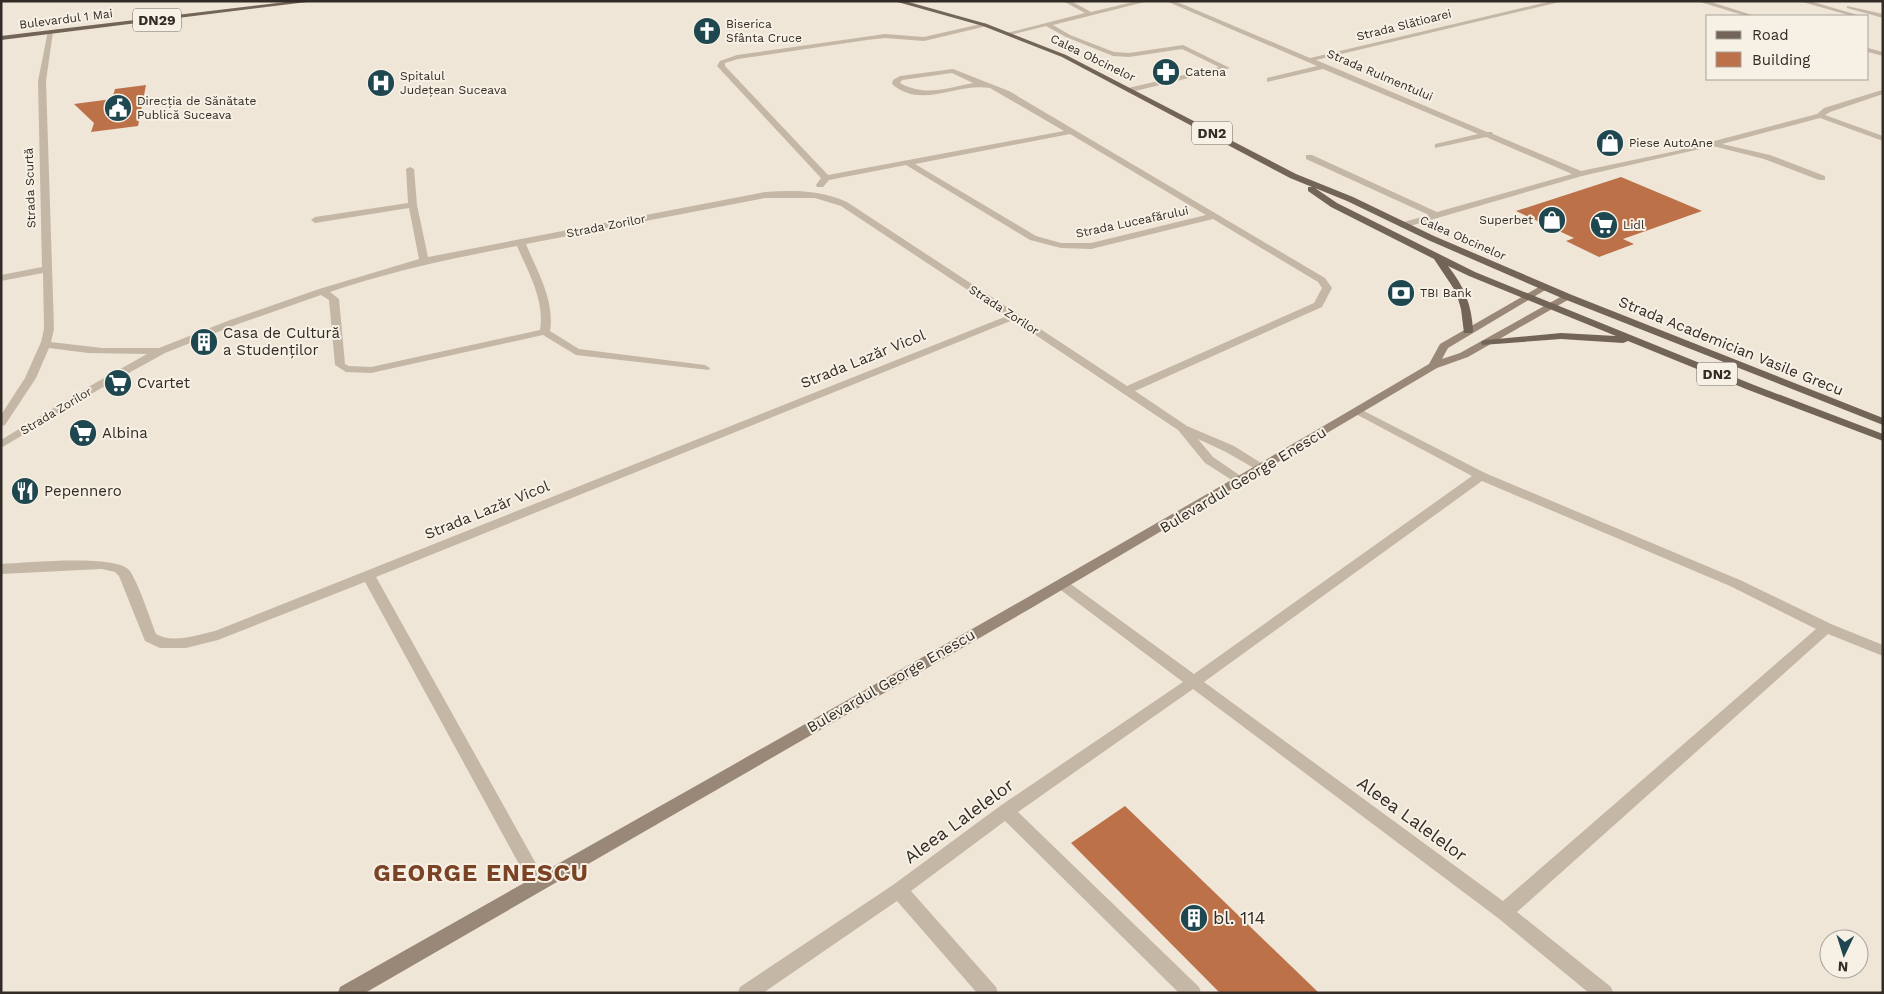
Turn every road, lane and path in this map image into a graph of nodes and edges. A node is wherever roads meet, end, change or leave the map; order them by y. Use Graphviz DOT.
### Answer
graph roads {
  1 [pos="312,1"];
  2 [pos="897,1"];
  3 [pos="1066,1"];
  4 [pos="1146,1"];
  5 [pos="1169,1"];
  6 [pos="1538,1"];
  7 [pos="1561,1"];
  8 [pos="1700,1"];
  9 [pos="1802,1"];
  10 [pos="1827,1"];
  11 [pos="1548,4"];
  12 [pos="953,9"];
  13 [pos="1090,13"];
  14 [pos="1749,15"];
  15 [pos="1854,15"];
  16 [pos="1883,16"];
  17 [pos="1869,19"];
  18 [pos="1883,23"];
  19 [pos="1047,24"];
  20 [pos="986,25"];
  21 [pos="50,32"];
  22 [pos="1010,33"];
  23 [pos="1,38"];
  24 [pos="1869,50"];
  25 [pos="1883,54"];
  26 [pos="1310,60"];
  27 [pos="1325,66"];
  28 [pos="1270,80"];
  29 [pos="980,84"];
  30 [pos="1131,90"];
  31 [pos="1882,92"];
  32 [pos="1820,116"];
  33 [pos="1070,132"];
  34 [pos="1489,134"];
  35 [pos="1883,139"];
  36 [pos="1710,143"];
  37 [pos="1438,146"];
  38 [pos="1309,157"];
  39 [pos="909,164"];
  40 [pos="410,169"];
  41 [pos="1580,174"];
  42 [pos="1293,176"];
  43 [pos="826,178"];
  44 [pos="1822,178"];
  45 [pos="812,194"];
  46 [pos="413,205"];
  47 [pos="1434,214"];
  48 [pos="1214,216"];
  49 [pos="315,220"];
  50 [pos="1403,225"];
  51 [pos="520,242"];
  52 [pos="1437,258"];
  53 [pos="424,261"];
  54 [pos="46,269"];
  55 [pos="1,278"];
  56 [pos="1544,286"];
  57 [pos="322,290"];
  58 [pos="1526,296"];
  59 [pos="1568,297"];
  60 [pos="1552,307"];
  61 [pos="1013,317"];
  62 [pos="1468,331"];
  63 [pos="545,332"];
  64 [pos="1640,342"];
  65 [pos="1486,343"];
  66 [pos="46,344"];
  67 [pos="161,351"];
  68 [pos="1433,366"];
  69 [pos="705,368"];
  70 [pos="1126,391"];
  71 [pos="1358,411"];
  72 [pos="1883,422"];
  73 [pos="1,423"];
  74 [pos="1183,428"];
  75 [pos="1883,438"];
  76 [pos="1,445"];
  77 [pos="1263,468"];
  78 [pos="1481,476"];
  79 [pos="1242,481"];
  80 [pos="1,569"];
  81 [pos="368,575"];
  82 [pos="1063,585"];
  83 [pos="1826,628"];
  84 [pos="1883,651"];
  85 [pos="1193,682"];
  86 [pos="1006,811"];
  87 [pos="538,883"];
  88 [pos="899,890"];
  89 [pos="1504,912"];
  90 [pos="347,993"];
  91 [pos="747,993"];
  92 [pos="989,993"];
  93 [pos="1192,993"];
  94 [pos="1604,993"];
  1 -- 21 [label="main road, Bulevardul 1 Mai / DN29"];
  2 -- 20 [label="main road, Calea Obcinelor / DN2"];
  3 -- 13 [label="street"];
  4 -- 13 [label="street"];
  5 -- 26 [label="street, Strada Rulmentului"];
  6 -- 11 [label="street"];
  7 -- 11 [label="street, Strada Slătioarei"];
  8 -- 14 [label="street"];
  9 -- 15 [label="street"];
  10 -- 16 [label="street"];
  11 -- 26 [label="street, Strada Slătioarei"];
  12 -- 20 [label="main road, Calea Obcinelor / DN2"];
  13 -- 19 [label="street"];
  17 -- 18 [label="street"];
  19 -- 22 [label="street"];
  19 -- 30 [label="street"];
  20 -- 22 [label="main road, Calea Obcinelor / DN2"];
  20 -- 43 [label="street"];
  21 -- 23 [label="main road, Bulevardul 1 Mai / DN29"];
  21 -- 54 [label="street, Strada Scurtă"];
  22 -- 30 [label="main road, Calea Obcinelor / DN2"];
  24 -- 25 [label="street"];
  26 -- 27 [label="street, Strada Rulmentului"];
  27 -- 28 [label="street"];
  27 -- 34 [label="street, Strada Rulmentului"];
  29 -- 29 [label="street, Strada Luceafărului"];
  29 -- 33 [label="street, Strada Luceafărului"];
  30 -- 42 [label="main road, Calea Obcinelor / DN2"];
  31 -- 32 [label="street"];
  32 -- 35 [label="street"];
  32 -- 36 [label="street"];
  33 -- 39 [label="street"];
  33 -- 48 [label="street, Strada Luceafărului"];
  34 -- 37 [label="street"];
  34 -- 41 [label="street, Strada Rulmentului"];
  36 -- 41 [label="street"];
  36 -- 44 [label="street"];
  38 -- 47 [label="street"];
  39 -- 43 [label="street"];
  39 -- 48 [label="street, Strada Luceafărului"];
  40 -- 46 [label="street"];
  41 -- 47 [label="street"];
  42 -- 50 [label="main road, Calea Obcinelor / DN2"];
  42 -- 52 [label="main road, Calea Obcinelor / DN2"];
  43 -- 45 [label="street"];
  45 -- 51 [label="street, Strada Zorilor"];
  45 -- 61 [label="street, Strada Zorilor"];
  46 -- 49 [label="street"];
  46 -- 53 [label="street"];
  47 -- 50 [label="street"];
  48 -- 70 [label="street"];
  50 -- 56 [label="main road, Calea Obcinelor / DN2"];
  51 -- 53 [label="street, Strada Zorilor"];
  51 -- 63 [label="street"];
  52 -- 58 [label="main road, Calea Obcinelor / DN2"];
  52 -- 62 [label="main road"];
  53 -- 57 [label="street, Strada Zorilor"];
  54 -- 55 [label="street"];
  54 -- 66 [label="street, Strada Scurtă"];
  56 -- 58 [label="main road, Bulevardul George Enescu"];
  56 -- 59 [label="main road, Calea Obcinelor / DN2"];
  57 -- 63 [label="street"];
  57 -- 67 [label="street, Strada Zorilor"];
  58 -- 60 [label="main road, Calea Obcinelor / DN2"];
  58 -- 62 [label="main road, Bulevardul George Enescu"];
  59 -- 60 [label="main road, Bulevardul George Enescu"];
  59 -- 72 [label="main road, Strada Academician Vasile Grecu / DN2"];
  60 -- 64 [label="main road, Strada Academician Vasile Grecu / DN2"];
  60 -- 65 [label="main road, Bulevardul George Enescu"];
  61 -- 70 [label="street, Strada Zorilor"];
  61 -- 81 [label="street, Strada Lazăr Vicol"];
  62 -- 68 [label="main road, Bulevardul George Enescu"];
  63 -- 69 [label="street"];
  64 -- 65 [label="main road"];
  64 -- 75 [label="main road, Strada Academician Vasile Grecu / DN2"];
  65 -- 68 [label="main road, Bulevardul George Enescu"];
  66 -- 67 [label="street"];
  66 -- 73 [label="street, Strada Scurtă"];
  67 -- 76 [label="street, Strada Zorilor"];
  68 -- 71 [label="main road, Bulevardul George Enescu"];
  70 -- 74 [label="street, Strada Zorilor"];
  71 -- 77 [label="main road, Bulevardul George Enescu"];
  71 -- 78 [label="street"];
  74 -- 77 [label="street, Strada Zorilor"];
  74 -- 79 [label="street, Strada Zorilor"];
  77 -- 79 [label="main road, Bulevardul George Enescu"];
  78 -- 83 [label="street"];
  78 -- 85 [label="street, Aleea Lalelelor"];
  79 -- 82 [label="main road, Bulevardul George Enescu"];
  80 -- 81 [label="street, Strada Lazăr Vicol"];
  81 -- 87 [label="street"];
  82 -- 85 [label="street, Aleea Lalelelor"];
  82 -- 87 [label="main road, Bulevardul George Enescu"];
  83 -- 84 [label="street"];
  83 -- 89 [label="street"];
  85 -- 86 [label="street, Aleea Lalelelor"];
  85 -- 89 [label="street, Aleea Lalelelor"];
  86 -- 88 [label="street, Aleea Lalelelor"];
  86 -- 93 [label="street"];
  87 -- 90 [label="main road, Bulevardul George Enescu"];
  88 -- 91 [label="street, Aleea Lalelelor"];
  88 -- 92 [label="street"];
  89 -- 94 [label="street, Aleea Lalelelor"];
}
